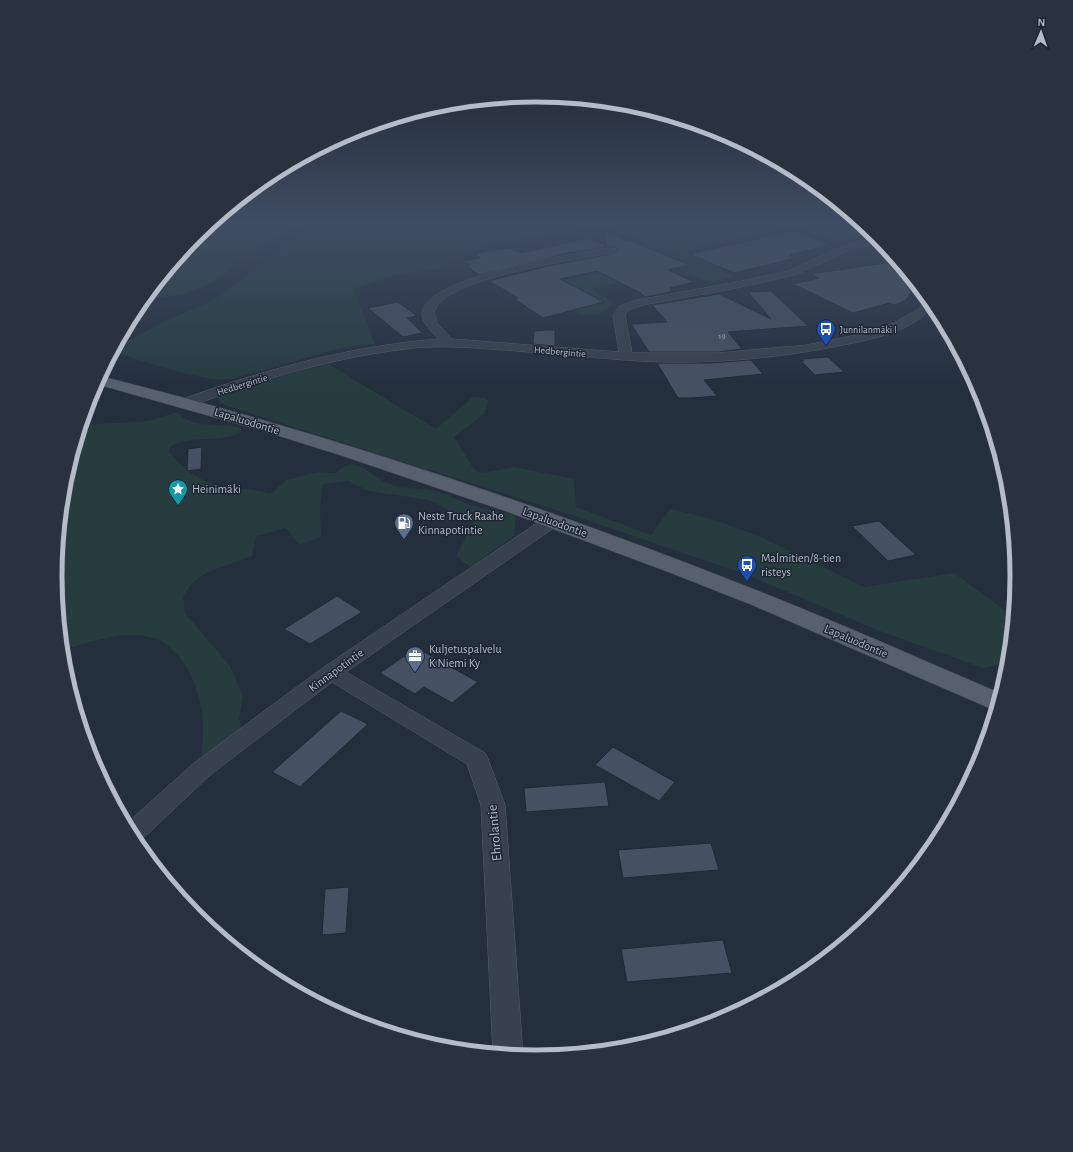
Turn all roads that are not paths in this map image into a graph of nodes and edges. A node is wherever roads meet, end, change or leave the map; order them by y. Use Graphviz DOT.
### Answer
graph roads {
  1 [pos="476,280"];
  2 [pos="760,280"];
  3 [pos="926,306"];
  4 [pos="448,342"];
  5 [pos="626,357"];
  6 [pos="104,382"];
  7 [pos="186,403"];
  8 [pos="552,521"];
  9 [pos="332,672"];
  10 [pos="994,701"];
  11 [pos="136,830"];
  12 [pos="508,1049"];
  1 -- 4 [label="street"];
  2 -- 5 [label="street"];
  3 -- 5 [label="street, Hedbergintie"];
  4 -- 5 [label="street, Hedbergintie"];
  4 -- 7 [label="street, Hedbergintie"];
  6 -- 7 [label="main road, Lapaluodontie"];
  7 -- 8 [label="main road, Lapaluodontie"];
  8 -- 9 [label="street, Kinnapotintie"];
  8 -- 10 [label="main road, Lapaluodontie"];
  9 -- 11 [label="street, Kinnapotintie"];
  9 -- 12 [label="street, Ehrolantie"];
}
